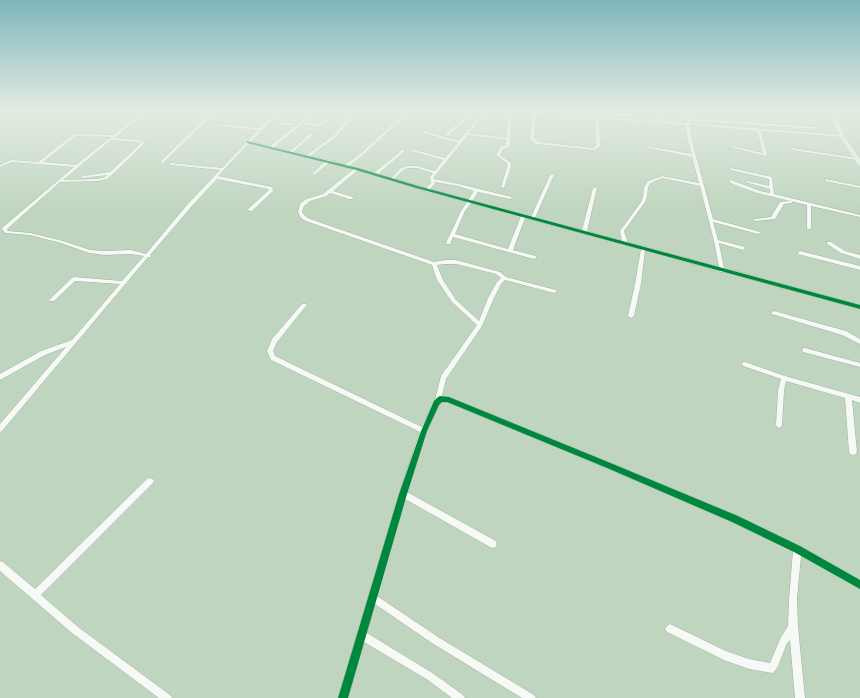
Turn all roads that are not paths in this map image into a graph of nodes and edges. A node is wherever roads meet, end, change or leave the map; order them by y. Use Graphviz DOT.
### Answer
graph roads {
  1 [pos="64,144"];
  2 [pos="104,144"];
  3 [pos="141,144"];
  4 [pos="181,144"];
  5 [pos="247,144"];
  6 [pos="256,144"];
  7 [pos="276,144"];
  8 [pos="301,144"];
  9 [pos="325,144"];
  10 [pos="374,144"];
  11 [pos="459,144"];
  12 [pos="508,144"];
  13 [pos="542,144"];
  14 [pos="598,144"];
  15 [pos="691,144"];
  16 [pos="762,144"];
  17 [pos="847,144"];
  18 [pos="272,147"];
  19 [pos="647,147"];
  20 [pos="732,147"];
  21 [pos="792,149"];
  22 [pos="412,150"];
  23 [pos="403,151"];
  24 [pos="292,152"];
  25 [pos="308,156"];
  26 [pos="694,156"];
  27 [pos="446,160"];
  28 [pos="329,161"];
  29 [pos="858,161"];
  30 [pos="162,162"];
  31 [pos="38,163"];
  32 [pos="171,164"];
  33 [pos="0,166"];
  34 [pos="77,166"];
  35 [pos="346,166"];
  36 [pos="223,169"];
  37 [pos="357,169"];
  38 [pos="732,169"];
  39 [pos="744,171"];
  40 [pos="436,172"];
  41 [pos="314,174"];
  42 [pos="375,174"];
  43 [pos="552,176"];
  44 [pos="215,177"];
  45 [pos="392,179"];
  46 [pos="433,180"];
  47 [pos="826,180"];
  48 [pos="59,181"];
  49 [pos="730,181"];
  50 [pos="701,185"];
  51 [pos="747,185"];
  52 [pos="502,187"];
  53 [pos="860,187"];
  54 [pos="596,188"];
  55 [pos="772,188"];
  56 [pos="427,190"];
  57 [pos="477,190"];
  58 [pos="329,191"];
  59 [pos="772,195"];
  60 [pos="351,198"];
  61 [pos="510,198"];
  62 [pos="469,201"];
  63 [pos="802,203"];
  64 [pos="809,205"];
  65 [pos="250,210"];
  66 [pos="523,216"];
  67 [pos="860,216"];
  68 [pos="533,218"];
  69 [pos="710,220"];
  70 [pos="755,220"];
  71 [pos="809,228"];
  72 [pos="2,230"];
  73 [pos="584,232"];
  74 [pos="758,233"];
  75 [pos="453,235"];
  76 [pos="716,241"];
  77 [pos="448,243"];
  78 [pos="829,243"];
  79 [pos="624,244"];
  80 [pos="743,248"];
  81 [pos="643,249"];
  82 [pos="510,251"];
  83 [pos="800,254"];
  84 [pos="149,256"];
  85 [pos="534,257"];
  86 [pos="860,257"];
  87 [pos="434,264"];
  88 [pos="860,268"];
  89 [pos="722,271"];
  90 [pos="504,278"];
  91 [pos="124,283"];
  92 [pos="554,291"];
  93 [pos="52,300"];
  94 [pos="304,305"];
  95 [pos="860,307"];
  96 [pos="774,313"];
  97 [pos="631,316"];
  98 [pos="480,325"];
  99 [pos="77,340"];
  100 [pos="860,342"];
  101 [pos="805,350"];
  102 [pos="746,364"];
  103 [pos="860,365"];
  104 [pos="0,377"];
  105 [pos="784,378"];
  106 [pos="848,397"];
  107 [pos="438,400"];
  108 [pos="860,400"];
  109 [pos="1,425"];
  110 [pos="779,425"];
  111 [pos="424,431"];
  112 [pos="853,452"];
  113 [pos="150,481"];
  114 [pos="403,494"];
  115 [pos="493,544"];
  116 [pos="797,549"];
  117 [pos="0,565"];
  118 [pos="860,586"];
  119 [pos="35,595"];
  120 [pos="373,598"];
  121 [pos="793,627"];
  122 [pos="670,629"];
  123 [pos="362,635"];
  124 [pos="167,698"];
  125 [pos="343,698"];
  126 [pos="460,698"];
  127 [pos="531,698"];
  128 [pos="800,698"];
  1 -- 31 [label="street"];
  2 -- 34 [label="street"];
  3 -- 48 [label="street"];
  4 -- 30 [label="street"];
  5 -- 36 [label="street"];
  6 -- 18 [label="street"];
  7 -- 18 [label="street"];
  8 -- 24 [label="street"];
  9 -- 25 [label="street"];
  10 -- 35 [label="street"];
  11 -- 27 [label="street"];
  12 -- 52 [label="street"];
  13 -- 14 [label="street"];
  15 -- 26 [label="street"];
  16 -- 20 [label="street"];
  17 -- 29 [label="main road"];
  18 -- 24 [label="street"];
  19 -- 26 [label="street"];
  21 -- 29 [label="street"];
  22 -- 27 [label="street"];
  23 -- 42 [label="street"];
  24 -- 25 [label="street"];
  25 -- 28 [label="street"];
  26 -- 50 [label="street"];
  27 -- 40 [label="street"];
  28 -- 35 [label="street"];
  28 -- 41 [label="street"];
  31 -- 33 [label="street"];
  31 -- 34 [label="street"];
  32 -- 36 [label="street"];
  34 -- 48 [label="street"];
  35 -- 37 [label="street"];
  36 -- 44 [label="street"];
  37 -- 42 [label="street"];
  37 -- 58 [label="street"];
  38 -- 39 [label="street"];
  39 -- 51 [label="street"];
  39 -- 55 [label="street"];
  40 -- 45 [label="street"];
  40 -- 46 [label="street"];
  42 -- 45 [label="street"];
  43 -- 68 [label="street"];
  44 -- 65 [label="street"];
  44 -- 84 [label="street"];
  45 -- 56 [label="street"];
  46 -- 56 [label="street"];
  46 -- 57 [label="street"];
  47 -- 53 [label="street"];
  48 -- 72 [label="street"];
  49 -- 51 [label="street"];
  50 -- 69 [label="street"];
  50 -- 79 [label="street"];
  51 -- 55 [label="street"];
  51 -- 59 [label="street"];
  54 -- 73 [label="street"];
  55 -- 59 [label="street"];
  56 -- 62 [label="street"];
  57 -- 61 [label="street"];
  57 -- 62 [label="street"];
  58 -- 60 [label="street"];
  58 -- 87 [label="street"];
  59 -- 63 [label="street"];
  62 -- 66 [label="street"];
  62 -- 75 [label="street"];
  63 -- 64 [label="street"];
  63 -- 70 [label="street"];
  64 -- 67 [label="street"];
  64 -- 71 [label="street"];
  66 -- 68 [label="street"];
  66 -- 82 [label="street"];
  68 -- 73 [label="street"];
  69 -- 74 [label="street"];
  69 -- 76 [label="street"];
  72 -- 84 [label="street"];
  73 -- 79 [label="street"];
  75 -- 77 [label="street"];
  75 -- 82 [label="street"];
  76 -- 80 [label="street"];
  76 -- 89 [label="street"];
  78 -- 86 [label="street"];
  79 -- 81 [label="street"];
  81 -- 89 [label="street"];
  81 -- 97 [label="street"];
  82 -- 85 [label="street"];
  83 -- 88 [label="street"];
  84 -- 91 [label="street"];
  87 -- 90 [label="street"];
  87 -- 98 [label="street"];
  89 -- 95 [label="street"];
  90 -- 92 [label="street"];
  90 -- 98 [label="street"];
  91 -- 93 [label="street"];
  91 -- 99 [label="street"];
  94 -- 111 [label="street"];
  96 -- 100 [label="street"];
  98 -- 107 [label="street"];
  99 -- 104 [label="street"];
  99 -- 109 [label="street"];
  101 -- 103 [label="street"];
  102 -- 105 [label="street"];
  105 -- 106 [label="street"];
  105 -- 110 [label="street"];
  106 -- 108 [label="street"];
  106 -- 112 [label="street"];
  107 -- 111 [label="street"];
  107 -- 116 [label="street"];
  111 -- 114 [label="street"];
  113 -- 119 [label="street"];
  114 -- 115 [label="street"];
  114 -- 120 [label="street"];
  116 -- 118 [label="street"];
  116 -- 121 [label="street"];
  117 -- 119 [label="street"];
  119 -- 124 [label="street"];
  120 -- 123 [label="street"];
  120 -- 127 [label="street"];
  121 -- 122 [label="street"];
  121 -- 128 [label="street"];
  123 -- 125 [label="street"];
  123 -- 126 [label="street"];
}
